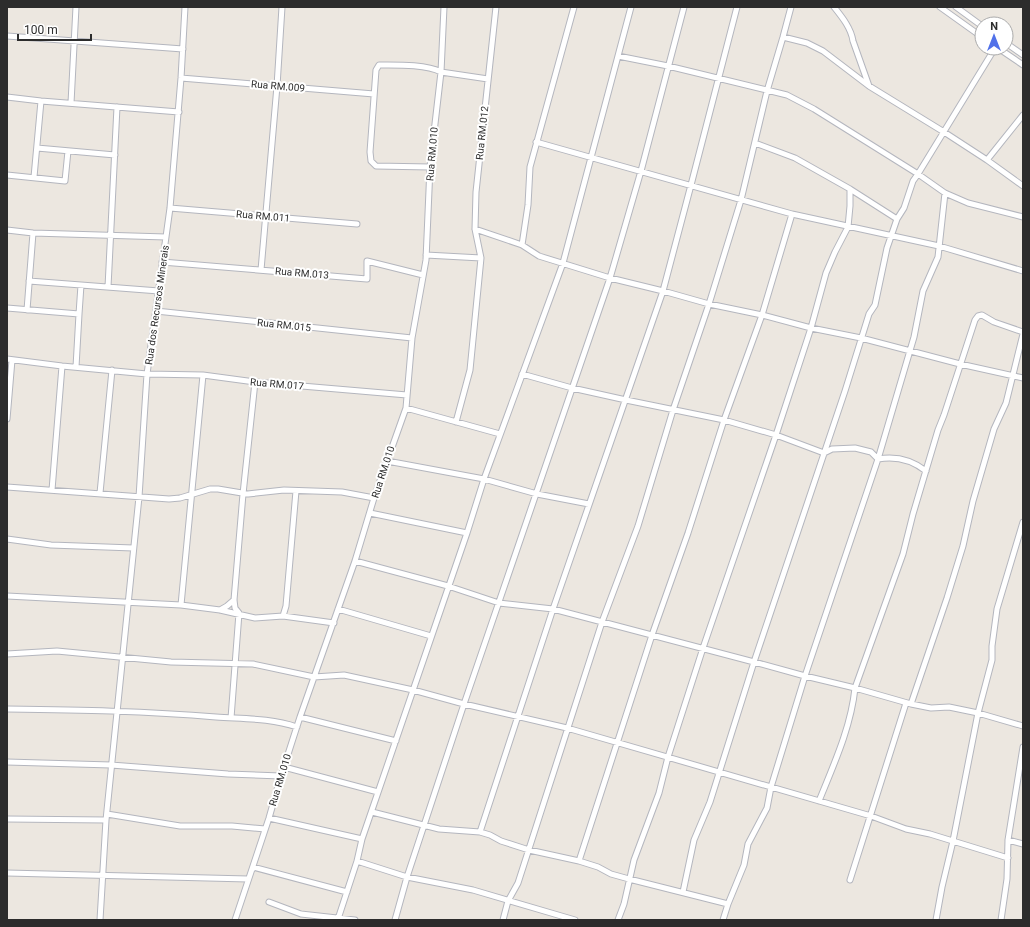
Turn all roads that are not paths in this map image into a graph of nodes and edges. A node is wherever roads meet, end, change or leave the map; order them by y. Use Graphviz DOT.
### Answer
graph roads {
  1 [pos="76,7"];
  2 [pos="185,7"];
  3 [pos="282,7"];
  4 [pos="444,7"];
  5 [pos="496,7"];
  6 [pos="574,7"];
  7 [pos="631,7"];
  8 [pos="684,7"];
  9 [pos="737,7"];
  10 [pos="791,7"];
  11 [pos="834,7"];
  12 [pos="940,7"];
  13 [pos="956,7"];
  14 [pos="974,20"];
  15 [pos="974,31"];
  16 [pos="7,36"];
  17 [pos="783,37"];
  18 [pos="74,42"];
  19 [pos="1014,49"];
  20 [pos="183,50"];
  21 [pos="1023,55"];
  22 [pos="618,56"];
  23 [pos="992,56"];
  24 [pos="1010,56"];
  25 [pos="1022,63"];
  26 [pos="668,66"];
  27 [pos="441,72"];
  28 [pos="181,78"];
  29 [pos="488,78"];
  30 [pos="718,78"];
  31 [pos="277,86"];
  32 [pos="869,86"];
  33 [pos="767,91"];
  34 [pos="374,94"];
  35 [pos="7,97"];
  36 [pos="42,101"];
  37 [pos="71,103"];
  38 [pos="118,107"];
  39 [pos="179,112"];
  40 [pos="1023,115"];
  41 [pos="944,132"];
  42 [pos="536,142"];
  43 [pos="755,143"];
  44 [pos="36,148"];
  45 [pos="68,151"];
  46 [pos="115,155"];
  47 [pos="592,158"];
  48 [pos="986,160"];
  49 [pos="430,167"];
  50 [pos="641,171"];
  51 [pos="918,174"];
  52 [pos="7,175"];
  53 [pos="34,177"];
  54 [pos="691,185"];
  55 [pos="1023,186"];
  56 [pos="850,189"];
  57 [pos="945,193"];
  58 [pos="741,200"];
  59 [pos="170,208"];
  60 [pos="792,214"];
  61 [pos="265,217"];
  62 [pos="1023,217"];
  63 [pos="897,219"];
  64 [pos="357,224"];
  65 [pos="848,227"];
  66 [pos="475,229"];
  67 [pos="7,230"];
  68 [pos="33,233"];
  69 [pos="111,236"];
  70 [pos="166,237"];
  71 [pos="891,237"];
  72 [pos="522,245"];
  73 [pos="939,246"];
  74 [pos="426,255"];
  75 [pos="481,258"];
  76 [pos="162,262"];
  77 [pos="563,263"];
  78 [pos="261,270"];
  79 [pos="1023,271"];
  80 [pos="423,275"];
  81 [pos="610,278"];
  82 [pos="29,281"];
  83 [pos="82,286"];
  84 [pos="108,287"];
  85 [pos="158,291"];
  86 [pos="663,291"];
  87 [pos="708,304"];
  88 [pos="7,308"];
  89 [pos="27,310"];
  90 [pos="156,311"];
  91 [pos="79,314"];
  92 [pos="762,315"];
  93 [pos="811,328"];
  94 [pos="1023,333"];
  95 [pos="412,338"];
  96 [pos="861,338"];
  97 [pos="910,351"];
  98 [pos="10,359"];
  99 [pos="960,364"];
  100 [pos="62,366"];
  101 [pos="76,367"];
  102 [pos="112,370"];
  103 [pos="147,374"];
  104 [pos="522,374"];
  105 [pos="203,375"];
  106 [pos="1012,376"];
  107 [pos="1023,378"];
  108 [pos="254,382"];
  109 [pos="572,388"];
  110 [pos="407,395"];
  111 [pos="626,400"];
  112 [pos="406,408"];
  113 [pos="673,410"];
  114 [pos="7,419"];
  115 [pos="724,420"];
  116 [pos="456,422"];
  117 [pos="500,434"];
  118 [pos="776,435"];
  119 [pos="824,453"];
  120 [pos="878,459"];
  121 [pos="387,461"];
  122 [pos="926,471"];
  123 [pos="484,479"];
  124 [pos="7,487"];
  125 [pos="52,490"];
  126 [pos="7,491"];
  127 [pos="296,491"];
  128 [pos="100,493"];
  129 [pos="243,494"];
  130 [pos="537,494"];
  131 [pos="192,495"];
  132 [pos="139,497"];
  133 [pos="374,498"];
  134 [pos="589,504"];
  135 [pos="370,513"];
  136 [pos="1023,522"];
  137 [pos="467,533"];
  138 [pos="7,539"];
  139 [pos="133,548"];
  140 [pos="355,561"];
  141 [pos="448,586"];
  142 [pos="7,596"];
  143 [pos="234,600"];
  144 [pos="127,603"];
  145 [pos="499,603"];
  146 [pos="181,605"];
  147 [pos="553,609"];
  148 [pos="220,610"];
  149 [pos="338,610"];
  150 [pos="239,613"];
  151 [pos="283,616"];
  152 [pos="602,622"];
  153 [pos="334,623"];
  154 [pos="652,635"];
  155 [pos="431,636"];
  156 [pos="703,648"];
  157 [pos="7,654"];
  158 [pos="122,658"];
  159 [pos="754,662"];
  160 [pos="235,664"];
  161 [pos="805,676"];
  162 [pos="314,677"];
  163 [pos="855,688"];
  164 [pos="414,690"];
  165 [pos="464,704"];
  166 [pos="908,704"];
  167 [pos="7,709"];
  168 [pos="116,710"];
  169 [pos="978,713"];
  170 [pos="518,716"];
  171 [pos="300,717"];
  172 [pos="231,718"];
  173 [pos="1023,726"];
  174 [pos="297,727"];
  175 [pos="567,728"];
  176 [pos="396,742"];
  177 [pos="618,742"];
  178 [pos="1023,747"];
  179 [pos="668,757"];
  180 [pos="7,762"];
  181 [pos="111,765"];
  182 [pos="284,767"];
  183 [pos="720,772"];
  184 [pos="281,776"];
  185 [pos="771,787"];
  186 [pos="378,792"];
  187 [pos="820,801"];
  188 [pos="372,812"];
  189 [pos="871,816"];
  190 [pos="106,817"];
  191 [pos="269,818"];
  192 [pos="7,819"];
  193 [pos="424,825"];
  194 [pos="265,829"];
  195 [pos="480,832"];
  196 [pos="362,839"];
  197 [pos="1008,840"];
  198 [pos="954,841"];
  199 [pos="1023,844"];
  200 [pos="529,850"];
  201 [pos="1008,858"];
  202 [pos="357,861"];
  203 [pos="579,861"];
  204 [pos="253,866"];
  205 [pos="7,874"];
  206 [pos="102,877"];
  207 [pos="407,877"];
  208 [pos="248,879"];
  209 [pos="629,879"];
  210 [pos="850,880"];
  211 [pos="347,892"];
  212 [pos="682,892"];
  213 [pos="508,901"];
  214 [pos="269,902"];
  215 [pos="728,904"];
  216 [pos="338,919"];
  217 [pos="100,920"];
  218 [pos="235,920"];
  219 [pos="355,920"];
  220 [pos="395,920"];
  221 [pos="503,920"];
  222 [pos="575,920"];
  223 [pos="618,920"];
  224 [pos="723,920"];
  225 [pos="936,920"];
  226 [pos="1001,920"];
  1 -- 18 [label="street"];
  2 -- 20 [label="street, Rua dos Recursos Minerais"];
  3 -- 31 [label="street"];
  4 -- 27 [label="street, Rua RM.010"];
  5 -- 29 [label="street, Rua RM.012"];
  6 -- 42 [label="street"];
  7 -- 22 [label="street"];
  8 -- 26 [label="street"];
  9 -- 30 [label="street"];
  10 -- 17 [label="street"];
  11 -- 32 [label="street"];
  12 -- 15 [label="street"];
  13 -- 14 [label="street"];
  16 -- 18 [label="street"];
  17 -- 32 [label="street"];
  17 -- 33 [label="street"];
  18 -- 20 [label="street"];
  18 -- 37 [label="street"];
  19 -- 21 [label="street"];
  20 -- 28 [label="street, Rua dos Recursos Minerais"];
  22 -- 26 [label="street"];
  22 -- 47 [label="street"];
  23 -- 41 [label="street"];
  24 -- 25 [label="street"];
  26 -- 30 [label="street"];
  26 -- 50 [label="street"];
  27 -- 29 [label="street"];
  27 -- 34 [label="street"];
  27 -- 49 [label="street, Rua RM.010"];
  28 -- 31 [label="street, Rua RM.009"];
  28 -- 39 [label="street, Rua dos Recursos Minerais"];
  29 -- 66 [label="street, Rua RM.012"];
  30 -- 33 [label="street"];
  30 -- 54 [label="street"];
  31 -- 34 [label="street, Rua RM.009"];
  31 -- 61 [label="street"];
  32 -- 41 [label="street"];
  33 -- 43 [label="street"];
  33 -- 51 [label="street"];
  34 -- 49 [label="street"];
  35 -- 36 [label="street"];
  36 -- 37 [label="street"];
  36 -- 44 [label="street"];
  37 -- 38 [label="street"];
  38 -- 39 [label="street"];
  38 -- 46 [label="street"];
  39 -- 59 [label="street, Rua dos Recursos Minerais"];
  40 -- 48 [label="street"];
  41 -- 48 [label="street"];
  41 -- 51 [label="street"];
  42 -- 47 [label="street"];
  42 -- 72 [label="street"];
  43 -- 56 [label="street"];
  43 -- 58 [label="street"];
  44 -- 45 [label="street"];
  44 -- 53 [label="street"];
  45 -- 46 [label="street"];
  45 -- 53 [label="street"];
  46 -- 69 [label="street"];
  47 -- 50 [label="street"];
  47 -- 77 [label="street"];
  48 -- 55 [label="street"];
  49 -- 74 [label="street, Rua RM.010"];
  50 -- 54 [label="street"];
  50 -- 81 [label="street"];
  51 -- 57 [label="street"];
  51 -- 63 [label="street"];
  52 -- 53 [label="street"];
  54 -- 58 [label="street"];
  54 -- 86 [label="street"];
  56 -- 63 [label="street"];
  56 -- 65 [label="street"];
  57 -- 62 [label="street"];
  57 -- 73 [label="street"];
  58 -- 60 [label="street"];
  58 -- 87 [label="street"];
  59 -- 61 [label="street, Rua RM.011"];
  59 -- 70 [label="street, Rua dos Recursos Minerais"];
  60 -- 65 [label="street"];
  60 -- 92 [label="street"];
  61 -- 64 [label="street, Rua RM.011"];
  61 -- 78 [label="street"];
  63 -- 71 [label="street"];
  65 -- 71 [label="street"];
  65 -- 93 [label="street"];
  66 -- 72 [label="street"];
  66 -- 75 [label="street, Rua RM.012"];
  67 -- 68 [label="street"];
  68 -- 69 [label="street"];
  68 -- 82 [label="street"];
  69 -- 70 [label="street"];
  69 -- 84 [label="street"];
  70 -- 76 [label="street, Rua dos Recursos Minerais"];
  71 -- 73 [label="street"];
  71 -- 96 [label="street"];
  72 -- 77 [label="street"];
  73 -- 79 [label="street"];
  73 -- 97 [label="street"];
  74 -- 75 [label="street"];
  74 -- 80 [label="street, Rua RM.010"];
  75 -- 116 [label="street, Rua RM.012"];
  76 -- 78 [label="street, Rua RM.013"];
  76 -- 85 [label="street, Rua dos Recursos Minerais"];
  77 -- 81 [label="street"];
  77 -- 104 [label="street"];
  78 -- 80 [label="street, Rua RM.013"];
  80 -- 95 [label="street, Rua RM.010"];
  81 -- 86 [label="street"];
  81 -- 109 [label="street"];
  82 -- 83 [label="street"];
  82 -- 89 [label="street"];
  83 -- 84 [label="street"];
  83 -- 91 [label="street"];
  84 -- 85 [label="street"];
  85 -- 90 [label="street, Rua dos Recursos Minerais"];
  86 -- 87 [label="street"];
  86 -- 111 [label="street"];
  87 -- 92 [label="street"];
  87 -- 113 [label="street"];
  88 -- 89 [label="street"];
  89 -- 91 [label="street"];
  90 -- 95 [label="street, Rua RM.015"];
  90 -- 103 [label="street, Rua dos Recursos Minerais"];
  91 -- 101 [label="street"];
  92 -- 93 [label="street"];
  92 -- 115 [label="street"];
  93 -- 96 [label="street"];
  93 -- 118 [label="street"];
  94 -- 99 [label="street"];
  94 -- 106 [label="street"];
  95 -- 110 [label="street, Rua RM.010"];
  96 -- 97 [label="street"];
  96 -- 119 [label="street"];
  97 -- 99 [label="street"];
  97 -- 120 [label="street"];
  98 -- 100 [label="street, Rua RM.017"];
  98 -- 114 [label="street"];
  99 -- 106 [label="street"];
  99 -- 122 [label="street"];
  100 -- 101 [label="street, Rua RM.017"];
  100 -- 125 [label="street"];
  101 -- 102 [label="street, Rua RM.017"];
  102 -- 103 [label="street, Rua RM.017"];
  102 -- 128 [label="street"];
  103 -- 105 [label="street, Rua RM.017"];
  103 -- 132 [label="street, Rua dos Recursos Minerais"];
  104 -- 109 [label="street"];
  104 -- 117 [label="street"];
  105 -- 108 [label="street, Rua RM.017"];
  105 -- 131 [label="street"];
  106 -- 107 [label="street"];
  106 -- 166 [label="street"];
  108 -- 110 [label="street, Rua RM.017"];
  108 -- 129 [label="street"];
  109 -- 111 [label="street"];
  109 -- 130 [label="street"];
  110 -- 112 [label="street, Rua RM.010"];
  111 -- 113 [label="street"];
  111 -- 134 [label="street"];
  112 -- 116 [label="street"];
  112 -- 121 [label="street, Rua RM.010"];
  113 -- 115 [label="street"];
  113 -- 152 [label="street"];
  115 -- 118 [label="street"];
  115 -- 154 [label="street"];
  116 -- 117 [label="street"];
  117 -- 123 [label="street"];
  118 -- 119 [label="street"];
  118 -- 156 [label="street"];
  119 -- 120 [label="street"];
  119 -- 159 [label="street"];
  120 -- 122 [label="street"];
  120 -- 161 [label="street"];
  121 -- 123 [label="street"];
  121 -- 133 [label="street, Rua RM.010"];
  122 -- 163 [label="street"];
  123 -- 130 [label="street"];
  123 -- 137 [label="street"];
  124 -- 125 [label="street"];
  124 -- 126 [label="street"];
  125 -- 128 [label="street"];
  127 -- 129 [label="street"];
  127 -- 133 [label="street"];
  127 -- 151 [label="street"];
  128 -- 132 [label="street"];
  129 -- 131 [label="street"];
  129 -- 143 [label="street"];
  130 -- 134 [label="street"];
  130 -- 145 [label="street"];
  131 -- 132 [label="street"];
  131 -- 146 [label="street"];
  132 -- 139 [label="street, Rua dos Recursos Minerais"];
  133 -- 135 [label="street, Rua RM.010"];
  134 -- 147 [label="street"];
  135 -- 137 [label="street"];
  135 -- 140 [label="street, Rua RM.010"];
  136 -- 169 [label="street"];
  137 -- 141 [label="street"];
  138 -- 139 [label="street"];
  139 -- 144 [label="street, Rua dos Recursos Minerais"];
  140 -- 141 [label="street"];
  140 -- 149 [label="street, Rua RM.010"];
  141 -- 145 [label="street"];
  141 -- 155 [label="street"];
  142 -- 144 [label="street"];
  143 -- 148 [label="street"];
  143 -- 150 [label="street"];
  144 -- 146 [label="street"];
  144 -- 158 [label="street, Rua dos Recursos Minerais"];
  145 -- 147 [label="street"];
  145 -- 165 [label="street"];
  146 -- 148 [label="street"];
  147 -- 152 [label="street"];
  147 -- 170 [label="street"];
  148 -- 150 [label="street"];
  149 -- 153 [label="street, Rua RM.010"];
  149 -- 155 [label="street"];
  150 -- 151 [label="street"];
  150 -- 160 [label="street"];
  151 -- 153 [label="street"];
  152 -- 154 [label="street"];
  152 -- 175 [label="street"];
  153 -- 162 [label="street, Rua RM.010"];
  154 -- 156 [label="street"];
  154 -- 177 [label="street"];
  155 -- 164 [label="street"];
  156 -- 159 [label="street"];
  156 -- 179 [label="street"];
  157 -- 158 [label="street"];
  158 -- 160 [label="street"];
  158 -- 168 [label="street, Rua dos Recursos Minerais"];
  159 -- 161 [label="street"];
  159 -- 183 [label="street"];
  160 -- 162 [label="street"];
  160 -- 172 [label="street"];
  161 -- 163 [label="street"];
  161 -- 185 [label="street"];
  162 -- 164 [label="street"];
  162 -- 171 [label="street, Rua RM.010"];
  163 -- 166 [label="street"];
  163 -- 187 [label="street"];
  164 -- 165 [label="street"];
  164 -- 176 [label="street"];
  165 -- 170 [label="street"];
  165 -- 193 [label="street"];
  166 -- 169 [label="street"];
  166 -- 189 [label="street"];
  167 -- 168 [label="street"];
  168 -- 172 [label="street"];
  168 -- 181 [label="street, Rua dos Recursos Minerais"];
  169 -- 173 [label="street"];
  169 -- 198 [label="street"];
  170 -- 175 [label="street"];
  170 -- 195 [label="street"];
  171 -- 174 [label="street, Rua RM.010"];
  171 -- 176 [label="street"];
  172 -- 174 [label="street"];
  174 -- 182 [label="street, Rua RM.010"];
  175 -- 177 [label="street"];
  175 -- 200 [label="street"];
  176 -- 186 [label="street"];
  177 -- 179 [label="street"];
  177 -- 203 [label="street"];
  178 -- 197 [label="street"];
  179 -- 183 [label="street"];
  179 -- 209 [label="street"];
  180 -- 181 [label="street"];
  181 -- 184 [label="street"];
  181 -- 190 [label="street, Rua dos Recursos Minerais"];
  182 -- 184 [label="street, Rua RM.010"];
  182 -- 186 [label="street"];
  183 -- 185 [label="street"];
  183 -- 212 [label="street"];
  184 -- 191 [label="street, Rua RM.010"];
  185 -- 187 [label="street"];
  185 -- 215 [label="street"];
  186 -- 188 [label="street"];
  187 -- 189 [label="street"];
  188 -- 193 [label="street"];
  188 -- 196 [label="street"];
  189 -- 198 [label="street"];
  189 -- 210 [label="street"];
  190 -- 192 [label="street"];
  190 -- 194 [label="street"];
  190 -- 206 [label="street, Rua dos Recursos Minerais"];
  191 -- 194 [label="street, Rua RM.010"];
  191 -- 196 [label="street"];
  193 -- 195 [label="street"];
  193 -- 207 [label="street"];
  194 -- 204 [label="street, Rua RM.010"];
  195 -- 200 [label="street"];
  196 -- 202 [label="street"];
  197 -- 199 [label="street"];
  197 -- 201 [label="street"];
  198 -- 201 [label="street"];
  198 -- 225 [label="street"];
  200 -- 203 [label="street"];
  200 -- 213 [label="street"];
  201 -- 226 [label="street"];
  202 -- 207 [label="street"];
  202 -- 211 [label="street"];
  203 -- 209 [label="street"];
  204 -- 208 [label="street, Rua RM.010"];
  204 -- 211 [label="street"];
  205 -- 206 [label="street"];
  206 -- 208 [label="street"];
  206 -- 217 [label="street, Rua dos Recursos Minerais"];
  207 -- 213 [label="street"];
  207 -- 220 [label="street"];
  208 -- 218 [label="street, Rua RM.010"];
  209 -- 212 [label="street"];
  209 -- 223 [label="street"];
  211 -- 216 [label="street"];
  212 -- 215 [label="street"];
  213 -- 221 [label="street"];
  213 -- 222 [label="street"];
  214 -- 216 [label="street"];
  215 -- 224 [label="street"];
  216 -- 219 [label="street"];
}
